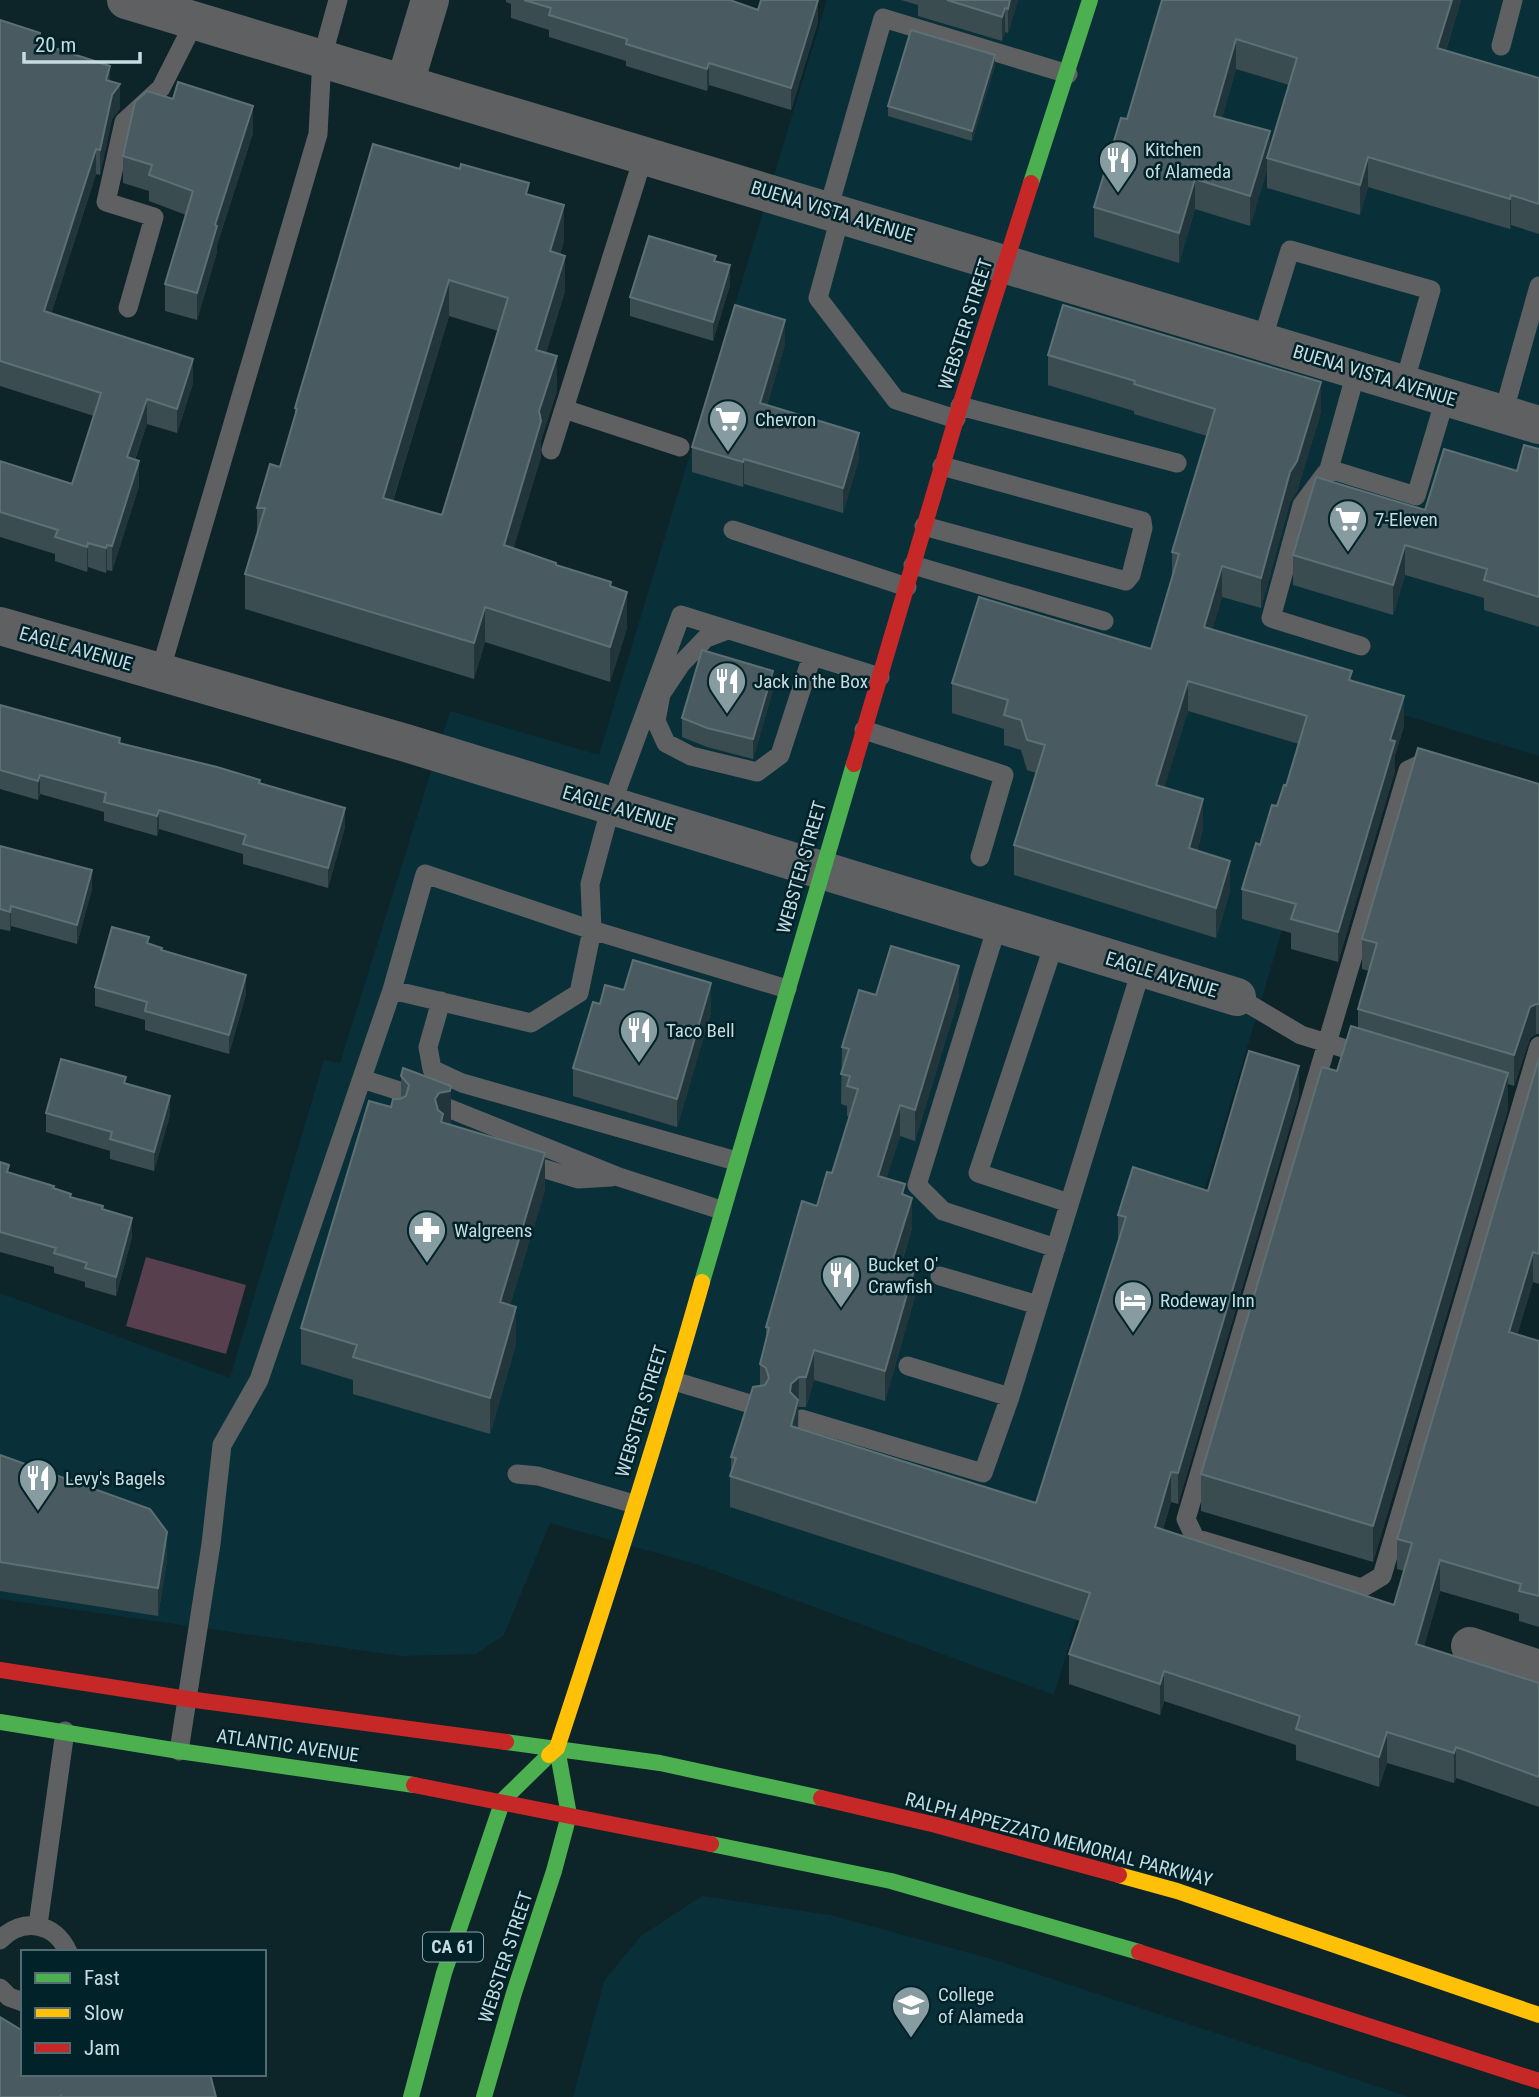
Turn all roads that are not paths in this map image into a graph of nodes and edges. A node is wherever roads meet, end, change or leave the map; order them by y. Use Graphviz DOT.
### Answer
graph roads {
  1 [pos="126,0"];
  2 [pos="338,0"];
  3 [pos="430,0"];
  4 [pos="1090,0"];
  5 [pos="1513,0"];
  6 [pos="196,19"];
  7 [pos="1501,46"];
  8 [pos="323,58"];
  9 [pos="1068,74"];
  10 [pos="405,83"];
  11 [pos="644,155"];
  12 [pos="835,212"];
  13 [pos="1006,263"];
  14 [pos="1539,286"];
  15 [pos="128,308"];
  16 [pos="1262,341"];
  17 [pos="1357,369"];
  18 [pos="1404,384"];
  19 [pos="1446,396"];
  20 [pos="564,410"];
  21 [pos="958,412"];
  22 [pos="1503,414"];
  23 [pos="1539,425"];
  24 [pos="680,447"];
  25 [pos="551,450"];
  26 [pos="1177,463"];
  27 [pos="942,466"];
  28 [pos="1329,469"];
  29 [pos="924,526"];
  30 [pos="733,530"];
  31 [pos="913,565"];
  32 [pos="906,587"];
  33 [pos="1104,621"];
  34 [pos="0,626"];
  35 [pos="727,629"];
  36 [pos="1361,646"];
  37 [pos="812,656"];
  38 [pos="160,672"];
  39 [pos="880,677"];
  40 [pos="864,730"];
  41 [pos="1451,768"];
  42 [pos="611,806"];
  43 [pos="980,856"];
  44 [pos="822,869"];
  45 [pos="998,923"];
  46 [pos="592,930"];
  47 [pos="1055,941"];
  48 [pos="1142,967"];
  49 [pos="787,989"];
  50 [pos="392,990"];
  51 [pos="1237,997"];
  52 [pos="441,1002"];
  53 [pos="1326,1043"];
  54 [pos="1539,1046"];
  55 [pos="1391,1063"];
  56 [pos="362,1079"];
  57 [pos="352,1110"];
  58 [pos="374,1117"];
  59 [pos="499,1155"];
  60 [pos="736,1161"];
  61 [pos="620,1177"];
  62 [pos="1069,1203"];
  63 [pos="721,1210"];
  64 [pos="1056,1248"];
  65 [pos="940,1276"];
  66 [pos="1038,1305"];
  67 [pos="908,1366"];
  68 [pos="674,1381"];
  69 [pos="1010,1396"];
  70 [pos="757,1406"];
  71 [pos="802,1419"];
  72 [pos="517,1474"];
  73 [pos="634,1504"];
  74 [pos="1470,1646"];
  75 [pos="1539,1669"];
  76 [pos="0,1670"];
  77 [pos="188,1699"];
  78 [pos="0,1722"];
  79 [pos="65,1731"];
  80 [pos="557,1748"];
  81 [pos="179,1751"];
  82 [pos="503,1800"];
  83 [pos="569,1815"];
  84 [pos="38,1925"];
  85 [pos="0,1940"];
  86 [pos="67,1950"];
  87 [pos="0,1988"];
  88 [pos="21,2001"];
  89 [pos="1539,2015"];
  90 [pos="1539,2081"];
  91 [pos="411,2097"];
  92 [pos="484,2097"];
  1 -- 6 [label="street, BUENA VISTA AVENUE"];
  2 -- 8 [label="lane"];
  3 -- 10 [label="street"];
  4 -- 9 [label="street, WEBSTER STREET"];
  5 -- 7 [label="lane"];
  6 -- 8 [label="street, BUENA VISTA AVENUE"];
  6 -- 15 [label="lane"];
  8 -- 10 [label="street, BUENA VISTA AVENUE"];
  8 -- 38 [label="lane"];
  9 -- 12 [label="lane"];
  9 -- 13 [label="street, WEBSTER STREET"];
  10 -- 11 [label="street, BUENA VISTA AVENUE"];
  11 -- 12 [label="street, BUENA VISTA AVENUE"];
  11 -- 20 [label="lane"];
  12 -- 13 [label="street, BUENA VISTA AVENUE"];
  12 -- 21 [label="lane"];
  13 -- 16 [label="street, BUENA VISTA AVENUE"];
  13 -- 21 [label="street, WEBSTER STREET"];
  14 -- 22 [label="lane"];
  16 -- 17 [label="street, BUENA VISTA AVENUE"];
  16 -- 18 [label="lane"];
  17 -- 18 [label="street, BUENA VISTA AVENUE"];
  17 -- 28 [label="lane"];
  18 -- 19 [label="street, BUENA VISTA AVENUE"];
  19 -- 22 [label="street, BUENA VISTA AVENUE"];
  19 -- 28 [label="lane"];
  20 -- 24 [label="lane"];
  20 -- 25 [label="lane"];
  21 -- 26 [label="lane"];
  21 -- 27 [label="street, WEBSTER STREET"];
  22 -- 23 [label="street, BUENA VISTA AVENUE"];
  27 -- 29 [label="street, WEBSTER STREET"];
  27 -- 29 [label="lane"];
  28 -- 36 [label="lane"];
  29 -- 31 [label="street, WEBSTER STREET"];
  30 -- 32 [label="lane"];
  31 -- 32 [label="street, WEBSTER STREET"];
  31 -- 33 [label="lane"];
  32 -- 39 [label="street, WEBSTER STREET"];
  34 -- 38 [label="street, EAGLE AVENUE"];
  35 -- 37 [label="lane"];
  35 -- 37 [label="lane"];
  35 -- 42 [label="lane"];
  37 -- 39 [label="lane"];
  38 -- 42 [label="street, EAGLE AVENUE"];
  39 -- 40 [label="street, WEBSTER STREET"];
  40 -- 43 [label="lane"];
  40 -- 44 [label="street, WEBSTER STREET"];
  41 -- 53 [label="lane"];
  42 -- 44 [label="street, EAGLE AVENUE"];
  42 -- 46 [label="lane"];
  44 -- 45 [label="street, EAGLE AVENUE"];
  44 -- 49 [label="street, WEBSTER STREET"];
  45 -- 47 [label="street, EAGLE AVENUE"];
  45 -- 64 [label="lane"];
  46 -- 49 [label="lane"];
  46 -- 50 [label="lane"];
  46 -- 52 [label="lane"];
  47 -- 48 [label="street, EAGLE AVENUE"];
  47 -- 62 [label="lane"];
  48 -- 51 [label="street, EAGLE AVENUE"];
  48 -- 62 [label="lane"];
  49 -- 60 [label="street, WEBSTER STREET"];
  50 -- 52 [label="lane"];
  50 -- 56 [label="lane"];
  51 -- 53 [label="lane"];
  52 -- 60 [label="lane"];
  53 -- 54 [label="lane"];
  53 -- 55 [label="lane"];
  56 -- 57 [label="lane"];
  56 -- 61 [label="lane"];
  57 -- 58 [label="lane"];
  57 -- 77 [label="lane"];
  59 -- 61 [label="lane"];
  60 -- 63 [label="street, WEBSTER STREET"];
  61 -- 63 [label="lane"];
  62 -- 64 [label="lane"];
  63 -- 68 [label="street, WEBSTER STREET"];
  64 -- 66 [label="lane"];
  65 -- 66 [label="lane"];
  66 -- 69 [label="lane"];
  67 -- 69 [label="lane"];
  68 -- 70 [label="lane"];
  68 -- 73 [label="street, WEBSTER STREET"];
  69 -- 71 [label="lane"];
  72 -- 73 [label="lane"];
  73 -- 80 [label="street, WEBSTER STREET"];
  74 -- 75 [label="street"];
  76 -- 77 [label="street, ATLANTIC AVENUE"];
  77 -- 80 [label="street, ATLANTIC AVENUE"];
  77 -- 81 [label="lane"];
  78 -- 79 [label="street, ATLANTIC AVENUE"];
  79 -- 81 [label="street, ATLANTIC AVENUE"];
  79 -- 84 [label="lane"];
  80 -- 82 [label="street, WEBSTER STREET / CA 61"];
  80 -- 83 [label="street, WEBSTER STREET"];
  80 -- 89 [label="street, RALPH APPEZZATO MEMORIAL PARKWAY"];
  81 -- 82 [label="street, ATLANTIC AVENUE"];
  82 -- 83 [label="street, ATLANTIC AVENUE"];
  82 -- 91 [label="street, WEBSTER STREET / CA 61"];
  83 -- 90 [label="street"];
  83 -- 92 [label="street, WEBSTER STREET"];
  84 -- 85 [label="lane"];
  84 -- 86 [label="lane"];
  87 -- 88 [label="lane"];
}
